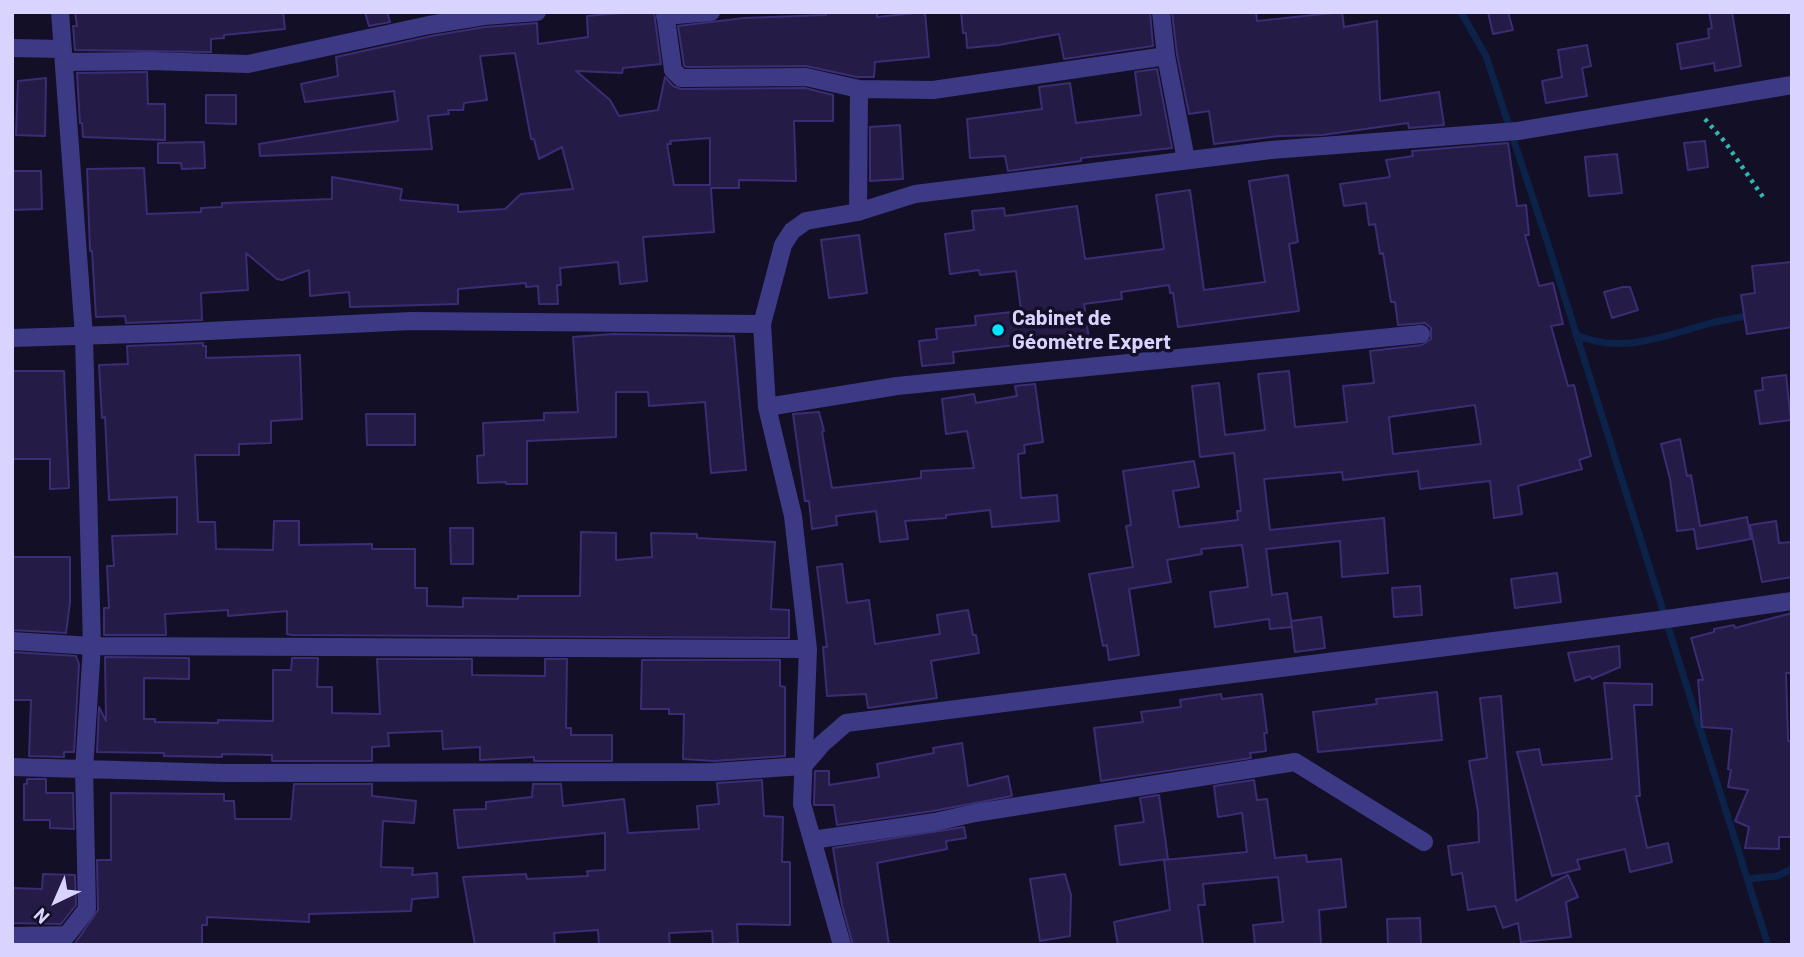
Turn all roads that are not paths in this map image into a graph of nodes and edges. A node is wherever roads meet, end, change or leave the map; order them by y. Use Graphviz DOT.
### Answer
graph roads {
  1 [pos="60,12"];
  2 [pos="537,12"];
  3 [pos="711,12"];
  4 [pos="1161,12"];
  5 [pos="665,14"];
  6 [pos="12,48"];
  7 [pos="63,56"];
  8 [pos="1166,56"];
  9 [pos="1792,85"];
  10 [pos="859,89"];
  11 [pos="1186,160"];
  12 [pos="858,212"];
  13 [pos="762,324"];
  14 [pos="1421,334"];
  15 [pos="84,336"];
  16 [pos="12,338"];
  17 [pos="767,407"];
  18 [pos="1792,601"];
  19 [pos="12,641"];
  20 [pos="92,646"];
  21 [pos="808,649"];
  22 [pos="803,766"];
  23 [pos="12,767"];
  24 [pos="84,770"];
  25 [pos="812,840"];
  26 [pos="1424,842"];
  27 [pos="12,936"];
  28 [pos="67,940"];
  29 [pos="842,945"];
  1 -- 7 [label="street"];
  2 -- 7 [label="street"];
  3 -- 5 [label="street"];
  4 -- 8 [label="street"];
  5 -- 10 [label="street"];
  6 -- 7 [label="street"];
  7 -- 15 [label="street"];
  8 -- 10 [label="street"];
  8 -- 11 [label="street"];
  9 -- 11 [label="street"];
  10 -- 12 [label="street"];
  11 -- 12 [label="street"];
  12 -- 13 [label="street"];
  13 -- 15 [label="street"];
  13 -- 17 [label="street"];
  14 -- 17 [label="street"];
  15 -- 16 [label="street"];
  15 -- 20 [label="street"];
  17 -- 21 [label="street"];
  18 -- 22 [label="street"];
  19 -- 20 [label="street"];
  20 -- 21 [label="street"];
  20 -- 24 [label="street"];
  21 -- 22 [label="street"];
  22 -- 24 [label="street"];
  22 -- 25 [label="street"];
  23 -- 24 [label="street"];
  24 -- 28 [label="street"];
  25 -- 26 [label="street"];
  25 -- 29 [label="street"];
  27 -- 28 [label="street"];
}
